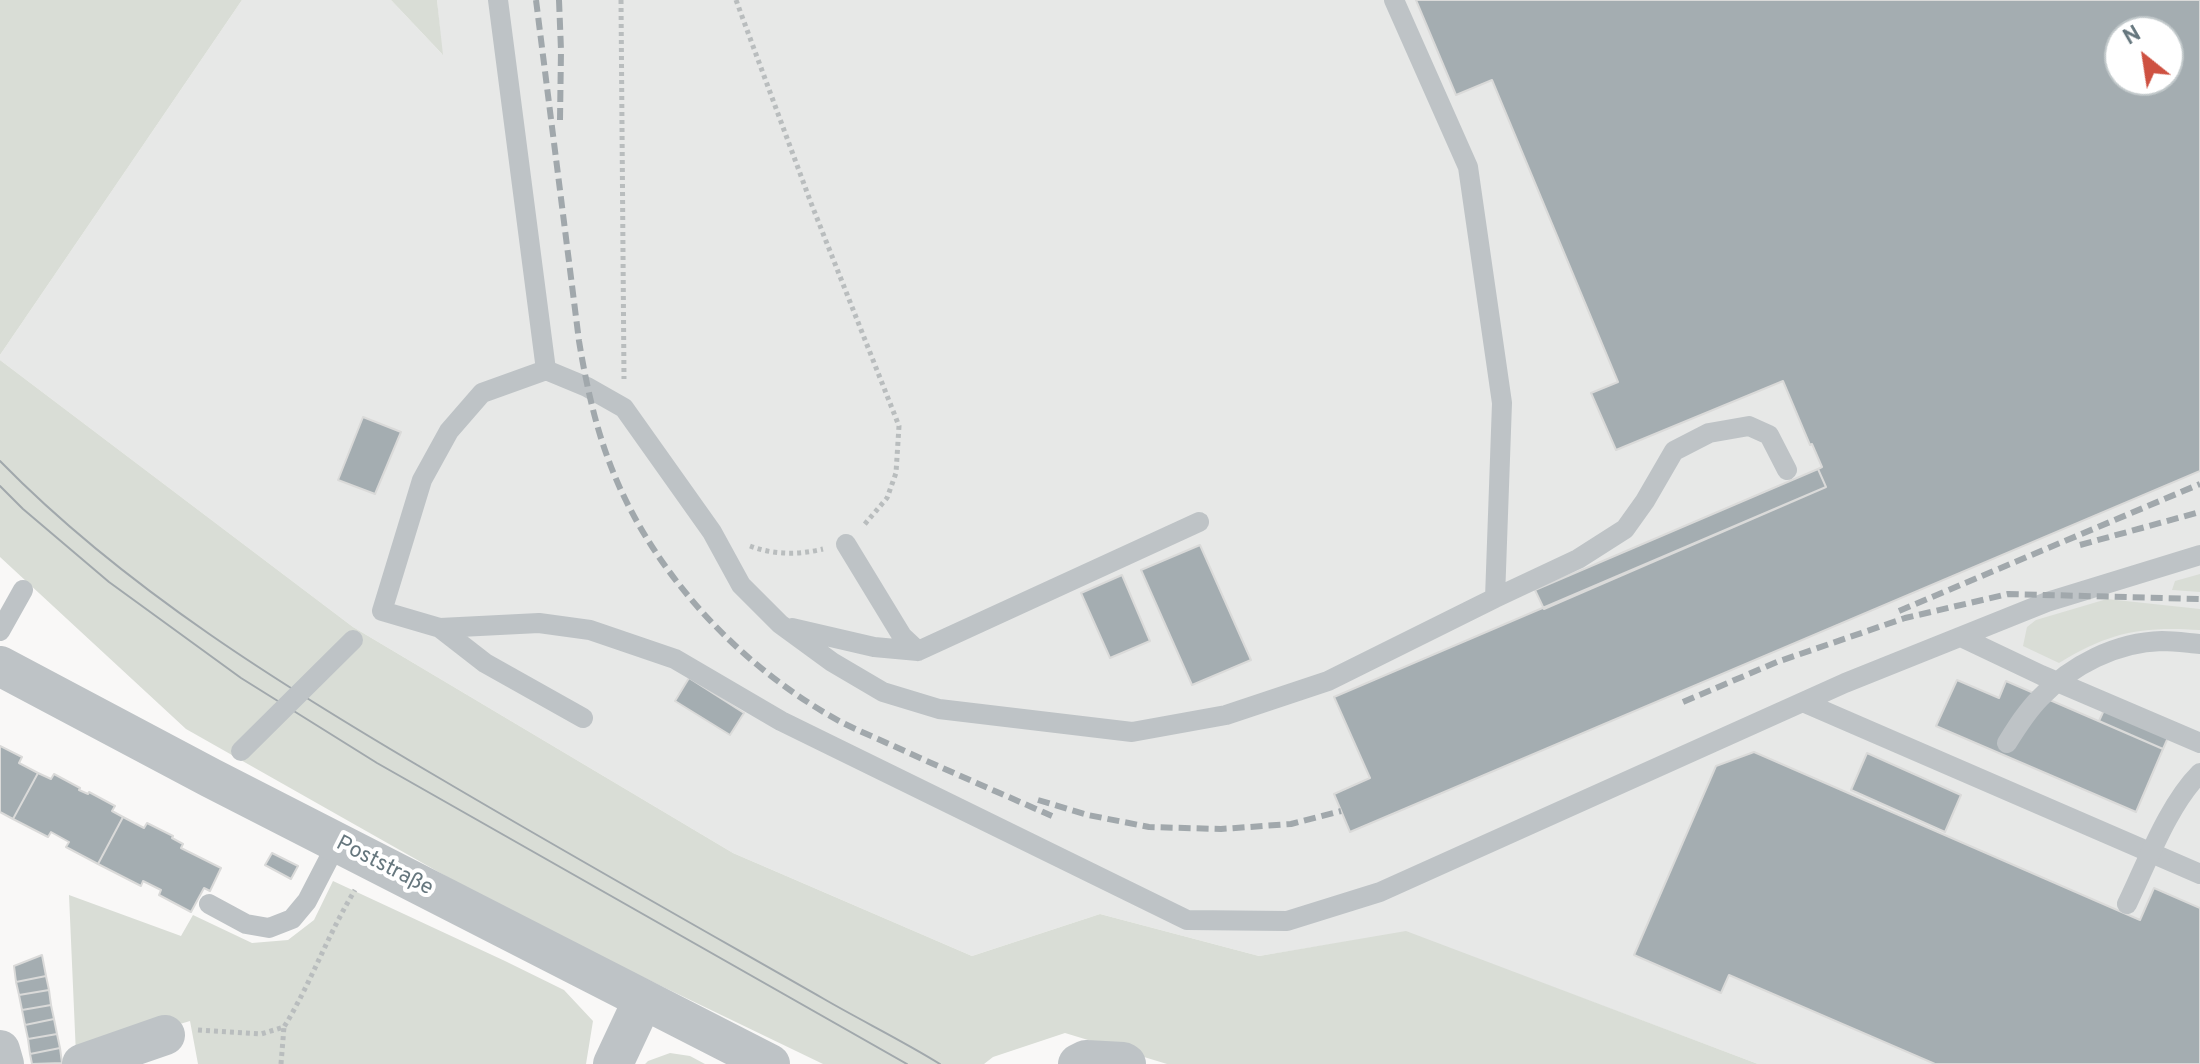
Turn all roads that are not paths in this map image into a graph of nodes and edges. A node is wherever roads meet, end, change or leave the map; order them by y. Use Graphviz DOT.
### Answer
graph roads {
  1 [pos="498,0"];
  2 [pos="1394,0"];
  3 [pos="546,370"];
  4 [pos="1787,470"];
  5 [pos="1199,522"];
  6 [pos="846,544"];
  7 [pos="2200,555"];
  8 [pos="23,590"];
  9 [pos="1495,598"];
  10 [pos="780,624"];
  11 [pos="440,628"];
  12 [pos="0,631"];
  13 [pos="1961,637"];
  14 [pos="353,640"];
  15 [pos="2200,644"];
  16 [pos="918,651"];
  17 [pos="0,666"];
  18 [pos="1803,702"];
  19 [pos="583,718"];
  20 [pos="2007,743"];
  21 [pos="2200,743"];
  22 [pos="2200,773"];
  23 [pos="211,778"];
  24 [pos="337,843"];
  25 [pos="2200,874"];
  26 [pos="209,904"];
  27 [pos="2127,904"];
  28 [pos="643,1000"];
  29 [pos="165,1035"];
  30 [pos="0,1050"];
  31 [pos="4,1064"];
  32 [pos="82,1064"];
  33 [pos="613,1064"];
  34 [pos="770,1064"];
  35 [pos="1078,1064"];
  36 [pos="1126,1064"];
  1 -- 3 [label="lane"];
  2 -- 9 [label="lane"];
  3 -- 10 [label="lane"];
  3 -- 11 [label="lane"];
  4 -- 9 [label="lane"];
  5 -- 16 [label="lane"];
  6 -- 16 [label="lane"];
  7 -- 13 [label="lane"];
  8 -- 12 [label="lane"];
  9 -- 10 [label="lane"];
  10 -- 16 [label="lane"];
  11 -- 18 [label="lane"];
  11 -- 19 [label="lane"];
  13 -- 18 [label="lane"];
  13 -- 21 [label="lane"];
  14 -- 23 [label="lane, bridge"];
  15 -- 20 [label="lane"];
  17 -- 23 [label="street, Poststraße"];
  18 -- 25 [label="lane"];
  22 -- 27 [label="lane, bridge"];
  23 -- 24 [label="street, Poststraße"];
  24 -- 26 [label="lane"];
  24 -- 28 [label="street, Poststraße"];
  28 -- 33 [label="street"];
  28 -- 34 [label="street, Poststraße"];
  29 -- 32 [label="street"];
  30 -- 31 [label="street"];
  35 -- 36 [label="street"];
}
